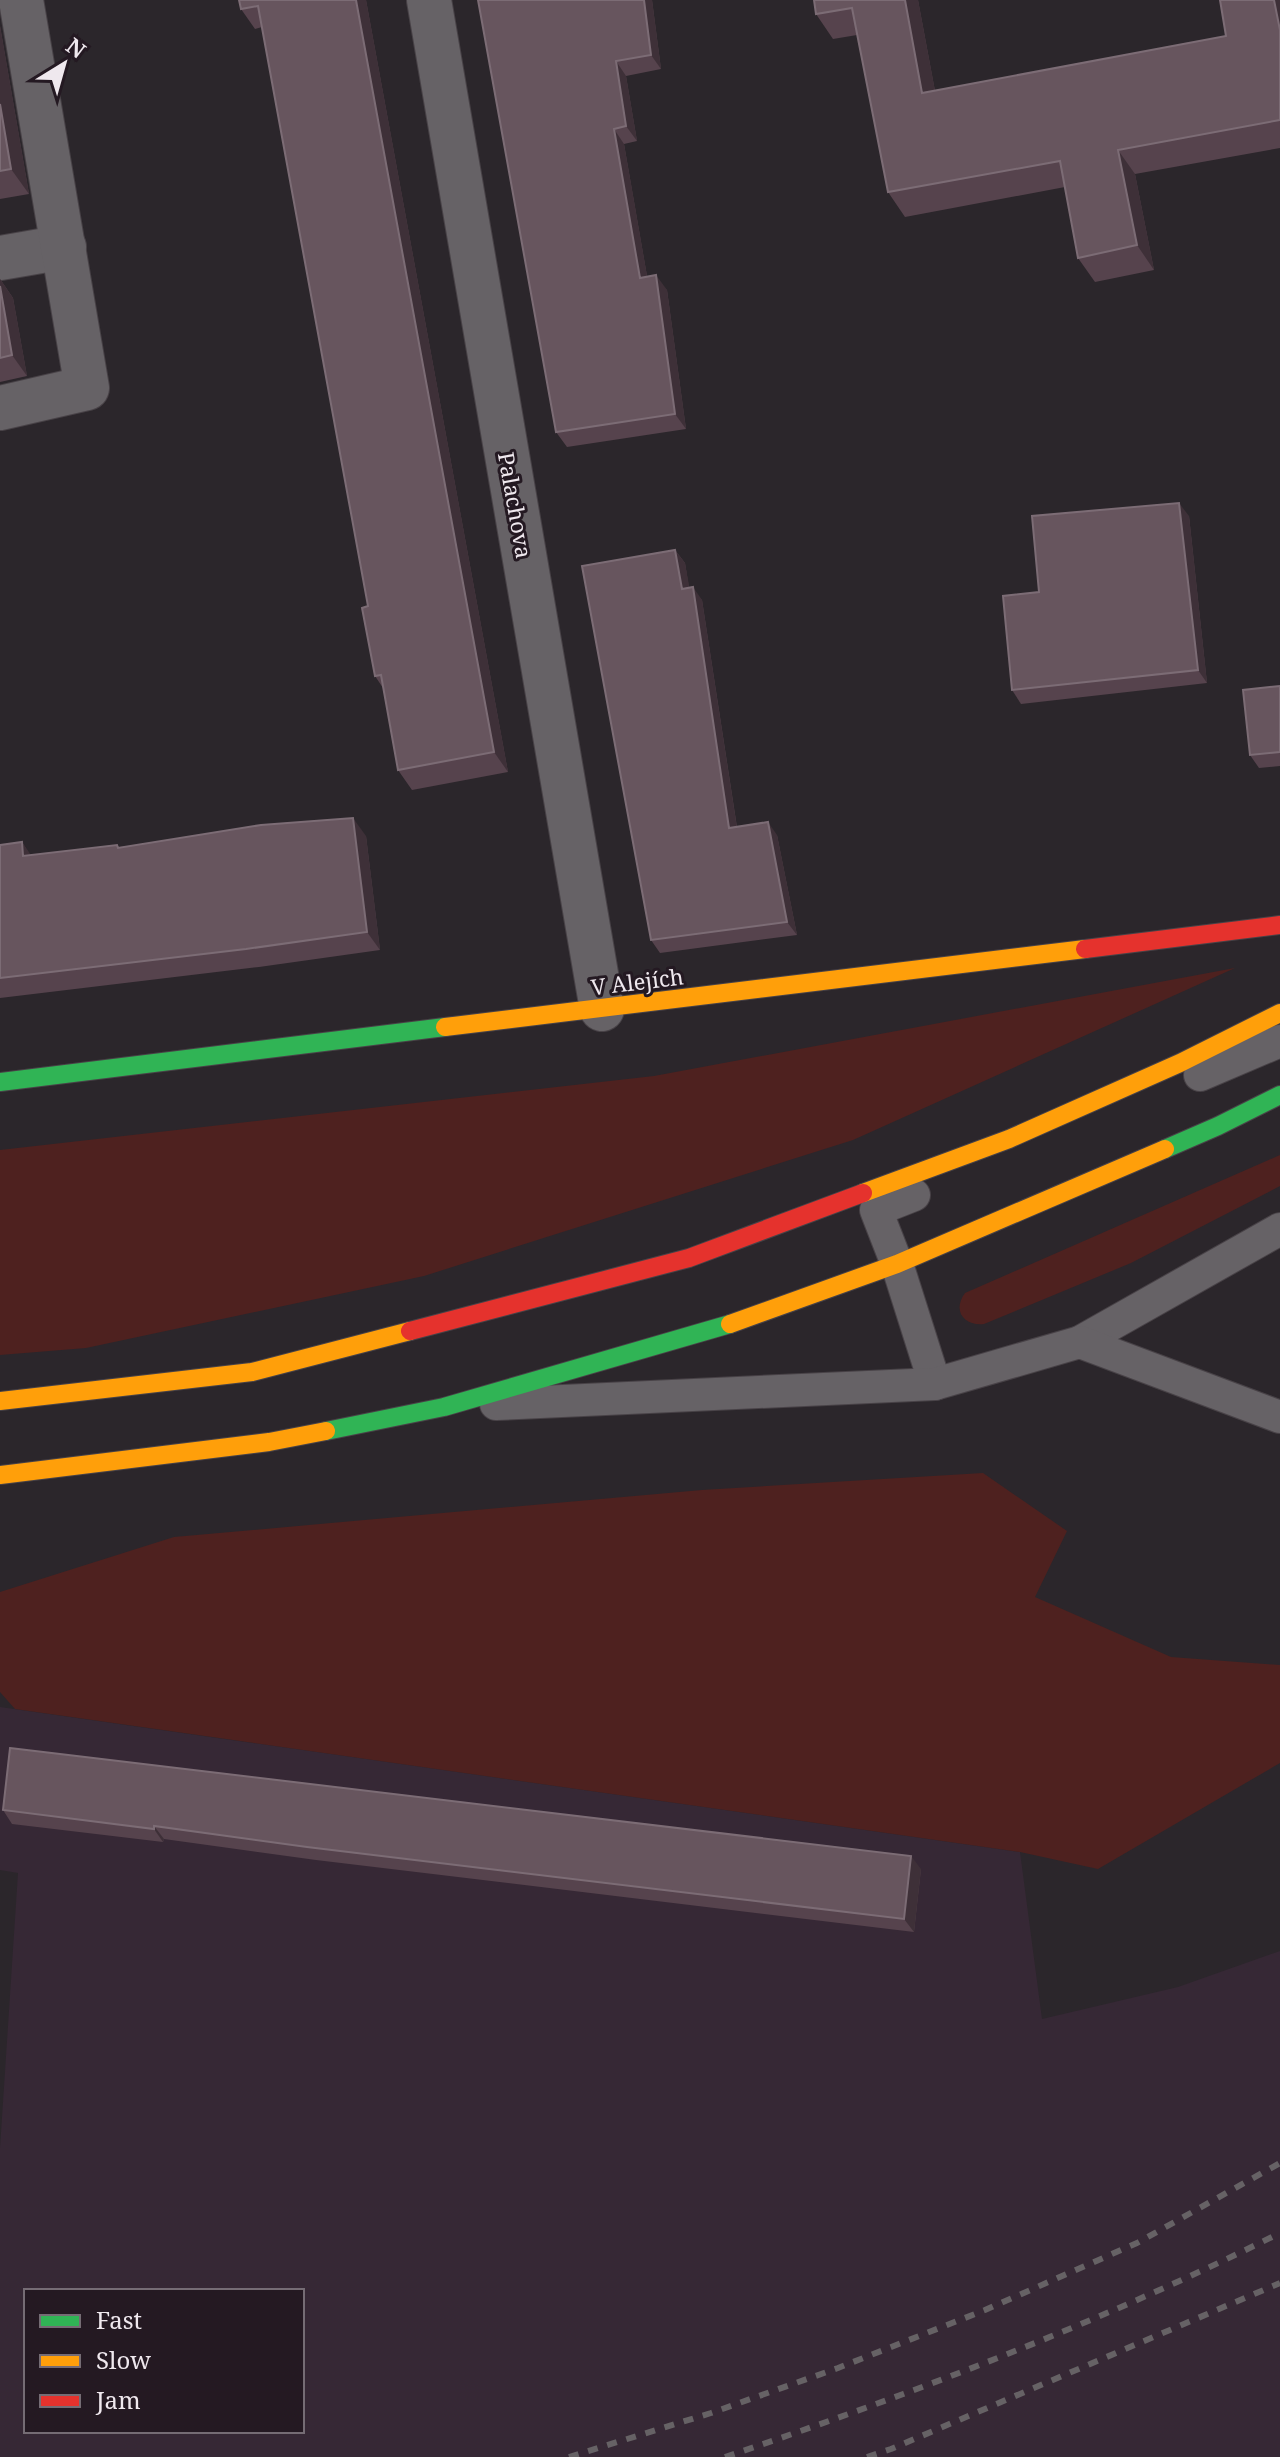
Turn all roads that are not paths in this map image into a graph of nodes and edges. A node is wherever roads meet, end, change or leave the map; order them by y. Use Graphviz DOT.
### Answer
graph roads {
  1 [pos="21,0"];
  2 [pos="429,0"];
  3 [pos="64,247"];
  4 [pos="0,258"];
  5 [pos="0,408"];
  6 [pos="1280,925"];
  7 [pos="602,1009"];
  8 [pos="1280,1013"];
  9 [pos="1280,1041"];
  10 [pos="0,1082"];
  11 [pos="1280,1095"];
  12 [pos="1280,1229"];
  13 [pos="897,1264"];
  14 [pos="1080,1342"];
  15 [pos="935,1384"];
  16 [pos="0,1401"];
  17 [pos="444,1407"];
  18 [pos="1280,1417"];
  19 [pos="0,1475"];
  1 -- 3 [label="street"];
  2 -- 7 [label="street, Palachova"];
  3 -- 4 [label="street"];
  3 -- 5 [label="street"];
  6 -- 7 [label="main road, V Alejích"];
  7 -- 10 [label="main road, V Alejích"];
  8 -- 16 [label="main road"];
  9 -- 13 [label="lane"];
  11 -- 13 [label="main road"];
  12 -- 14 [label="lane"];
  13 -- 15 [label="lane"];
  13 -- 17 [label="main road"];
  14 -- 15 [label="lane"];
  14 -- 18 [label="lane"];
  15 -- 17 [label="lane"];
  17 -- 19 [label="main road"];
}
